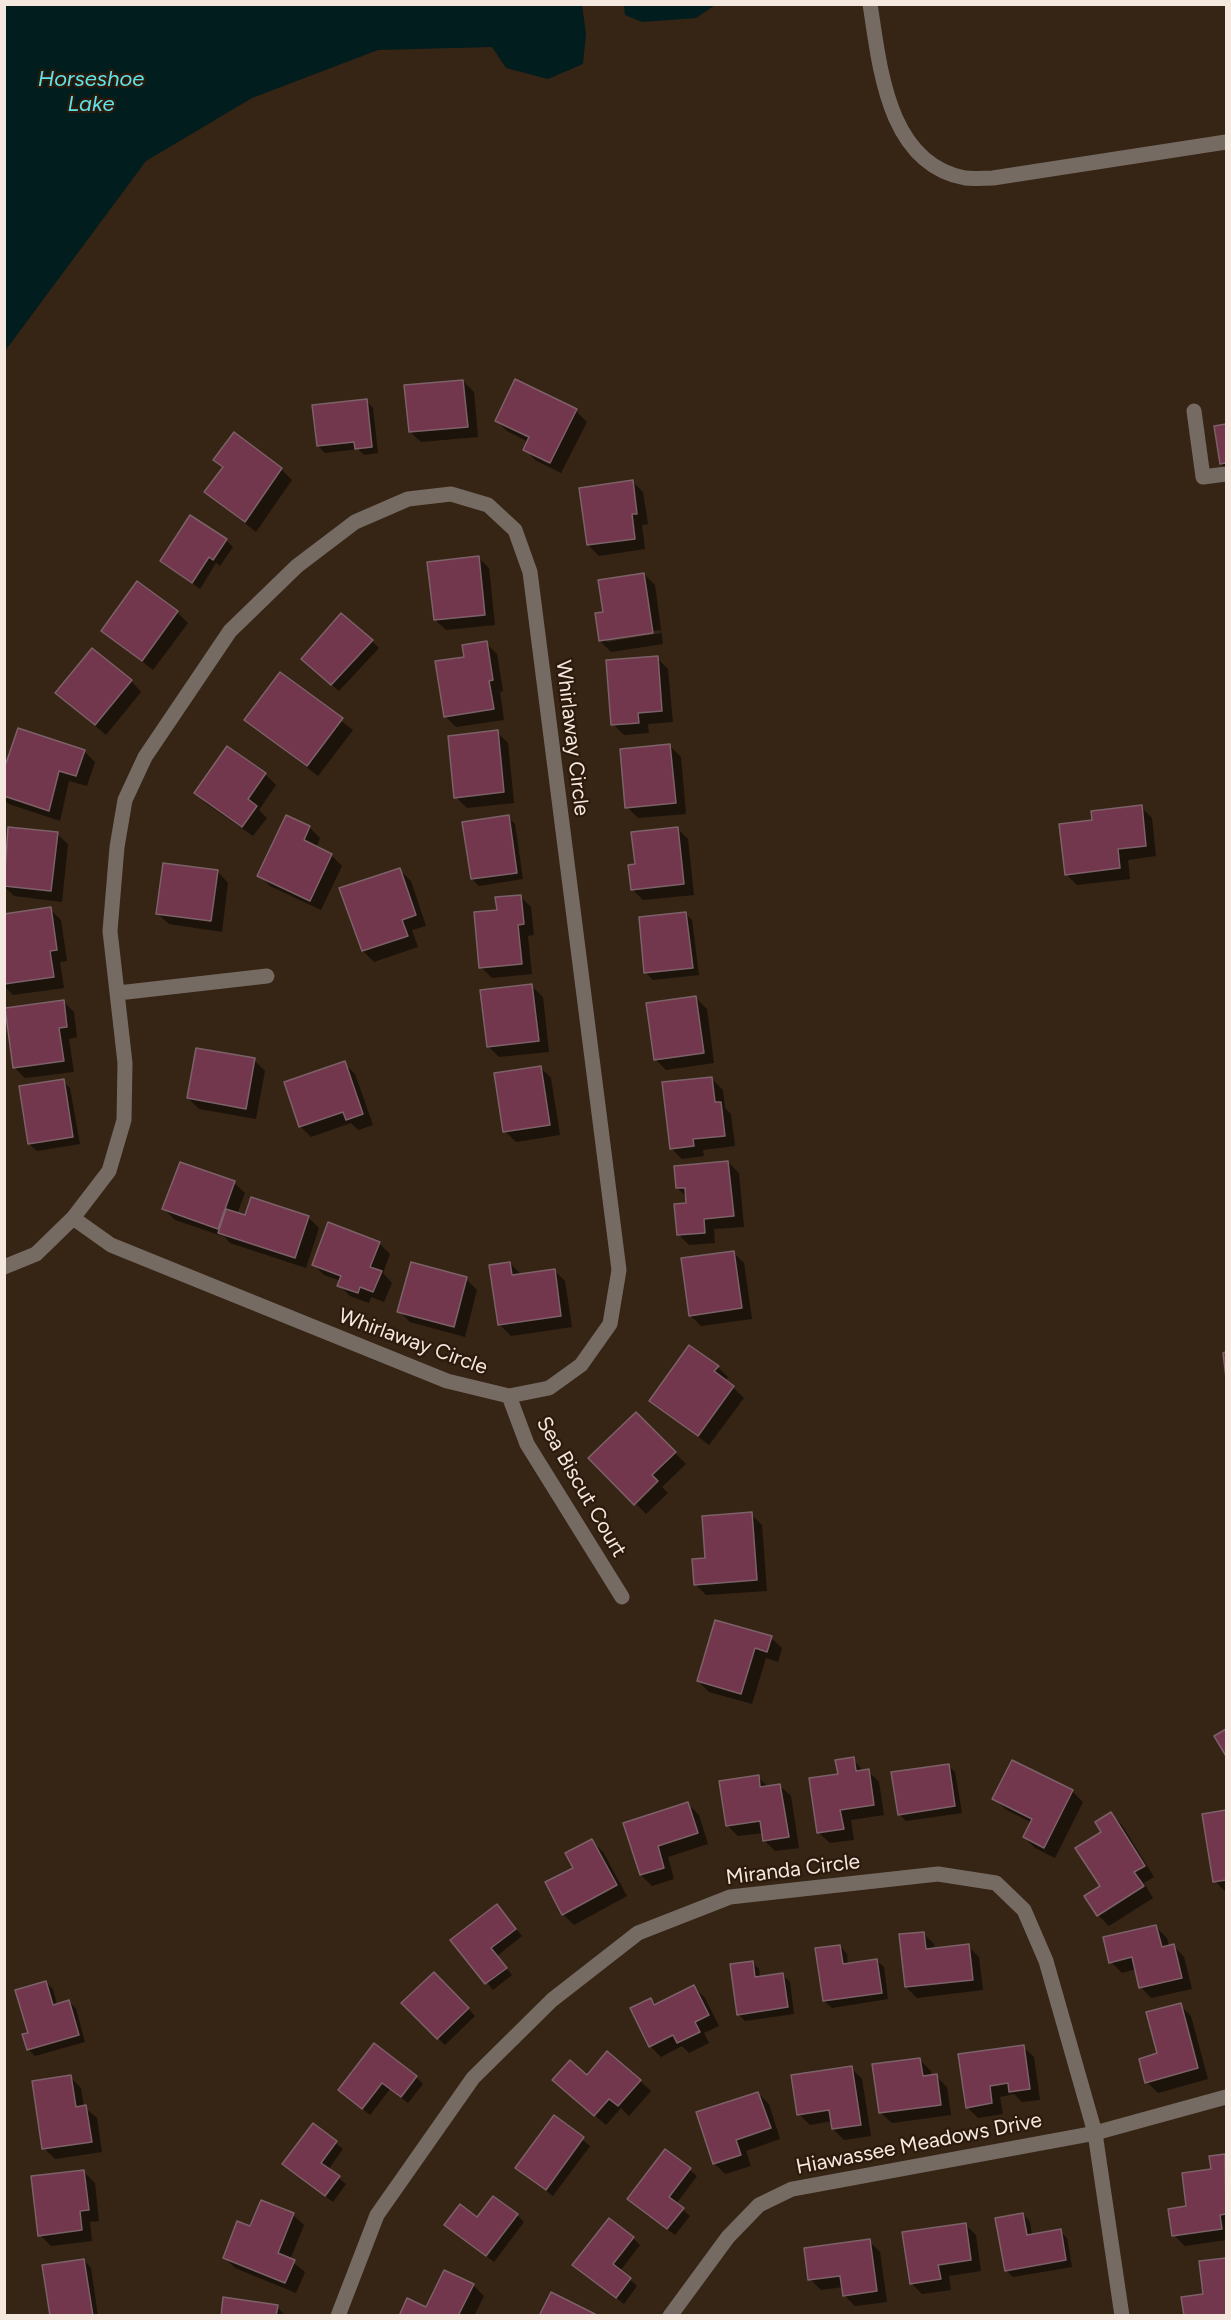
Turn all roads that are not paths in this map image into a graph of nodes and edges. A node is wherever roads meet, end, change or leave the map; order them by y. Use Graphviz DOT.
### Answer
graph roads {
  1 [pos="870,4"];
  2 [pos="1227,142"];
  3 [pos="1194,411"];
  4 [pos="1227,474"];
  5 [pos="267,976"];
  6 [pos="118,993"];
  7 [pos="73,1218"];
  8 [pos="4,1267"];
  9 [pos="509,1396"];
  10 [pos="622,1598"];
  11 [pos="1227,2097"];
  12 [pos="1095,2133"];
  13 [pos="338,2316"];
  14 [pos="670,2316"];
  15 [pos="1122,2316"];
  1 -- 2 [label="street"];
  3 -- 4 [label="street"];
  5 -- 6 [label="street"];
  6 -- 7 [label="street, Whirlaway Circle"];
  6 -- 9 [label="street, Whirlaway Circle"];
  7 -- 8 [label="street"];
  7 -- 9 [label="street, Whirlaway Circle"];
  9 -- 10 [label="street, Sea Biscut Court"];
  11 -- 12 [label="street, Hiawassee Meadows Drive"];
  12 -- 13 [label="street, Miranda Circle"];
  12 -- 14 [label="street, Hiawassee Meadows Drive"];
  12 -- 15 [label="street, Miranda Circle"];
}
